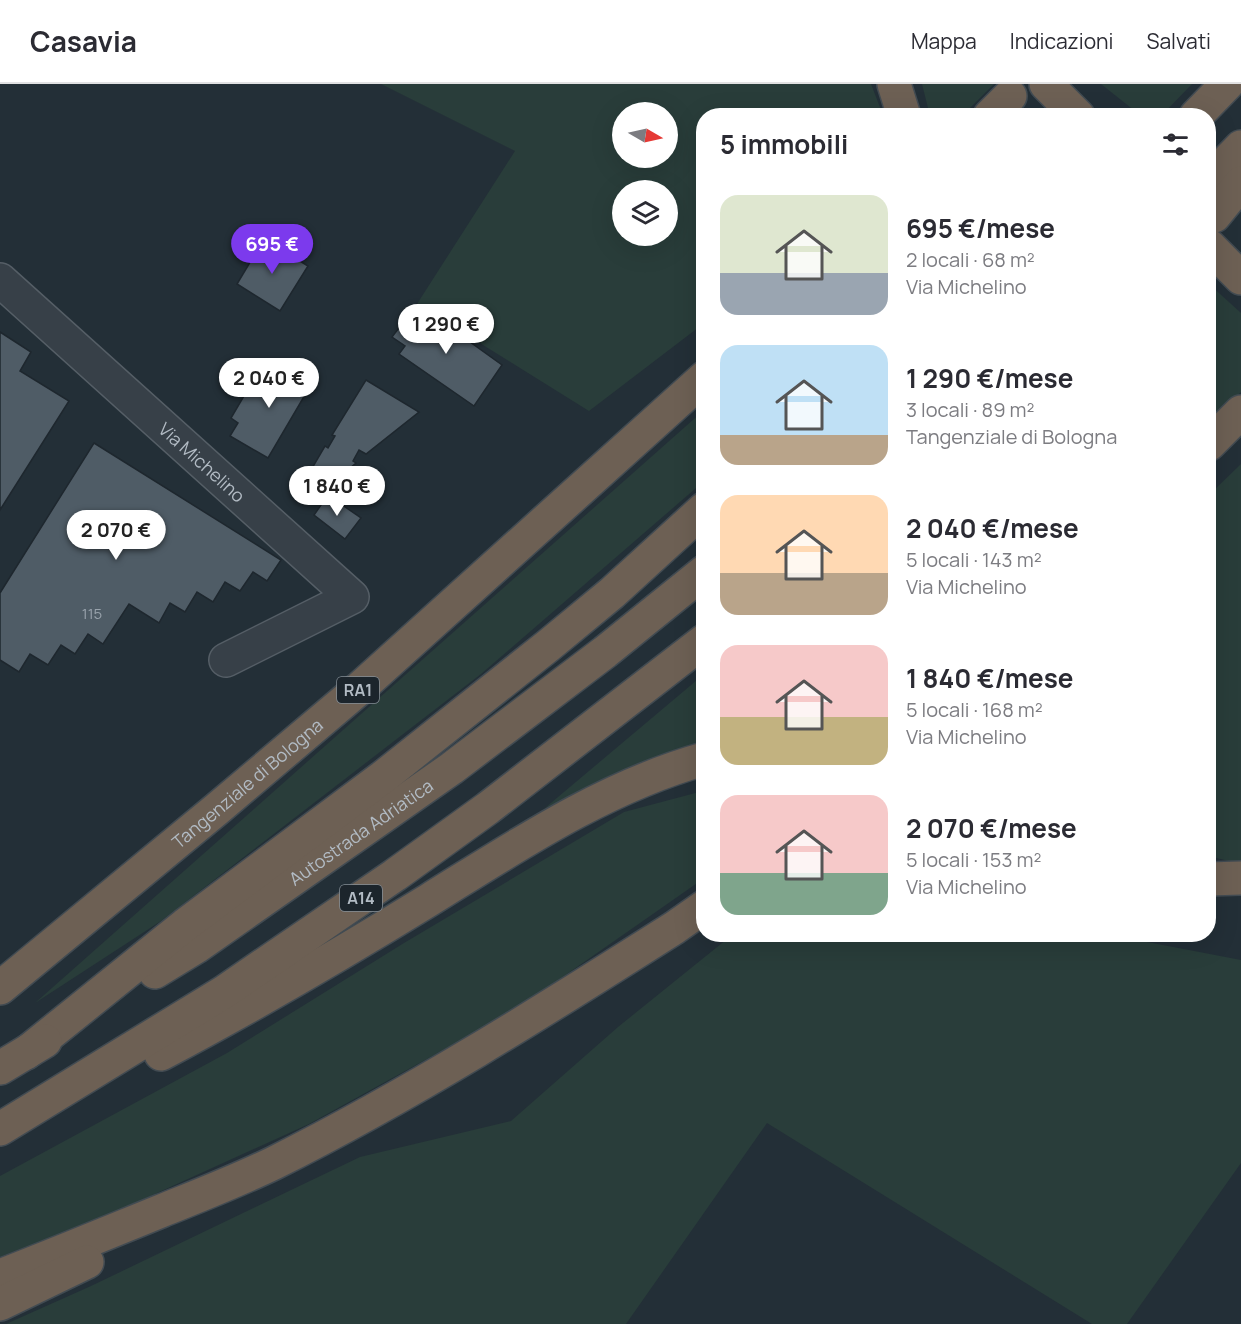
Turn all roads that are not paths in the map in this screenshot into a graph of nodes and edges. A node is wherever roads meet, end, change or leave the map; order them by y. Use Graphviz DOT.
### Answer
graph roads {
  1 [pos="1046,84"];
  2 [pos="1227,84"];
  3 [pos="1070,108"];
  4 [pos="1204,108"];
  5 [pos="1241,147"];
  6 [pos="1216,173"];
  7 [pos="1241,183"];
  8 [pos="1216,223"];
  9 [pos="1216,239"];
  10 [pos="1241,278"];
  11 [pos="0,280"];
  12 [pos="696,385"];
  13 [pos="1241,412"];
  14 [pos="1216,437"];
  15 [pos="696,516"];
  16 [pos="696,578"];
  17 [pos="696,647"];
  18 [pos="226,660"];
  19 [pos="696,762"];
  20 [pos="217,810"];
  21 [pos="1241,878"];
  22 [pos="1216,879"];
  23 [pos="696,913"];
  24 [pos="0,960"];
  25 [pos="0,988"];
  26 [pos="13,1060"];
  27 [pos="0,1129"];
  28 [pos="0,1137"];
  29 [pos="233,1182"];
  30 [pos="0,1276"];
  31 [pos="0,1304"];
  1 -- 3 [label="highway"];
  2 -- 4 [label="highway"];
  5 -- 6 [label="highway"];
  7 -- 8 [label="highway"];
  9 -- 10 [label="highway"];
  11 -- 18 [label="street, Via Michelino"];
  12 -- 20 [label="highway, Tangenziale di Bologna / RA1"];
  13 -- 14 [label="highway"];
  15 -- 26 [label="highway"];
  16 -- 26 [label="highway, Autostrada Adriatica"];
  17 -- 27 [label="highway, A14"];
  19 -- 28 [label="highway"];
  20 -- 24 [label="highway"];
  20 -- 25 [label="highway, Tangenziale di Bologna / RA1"];
  21 -- 22 [label="highway"];
  23 -- 29 [label="highway"];
  29 -- 30 [label="highway"];
  29 -- 31 [label="highway"];
}
